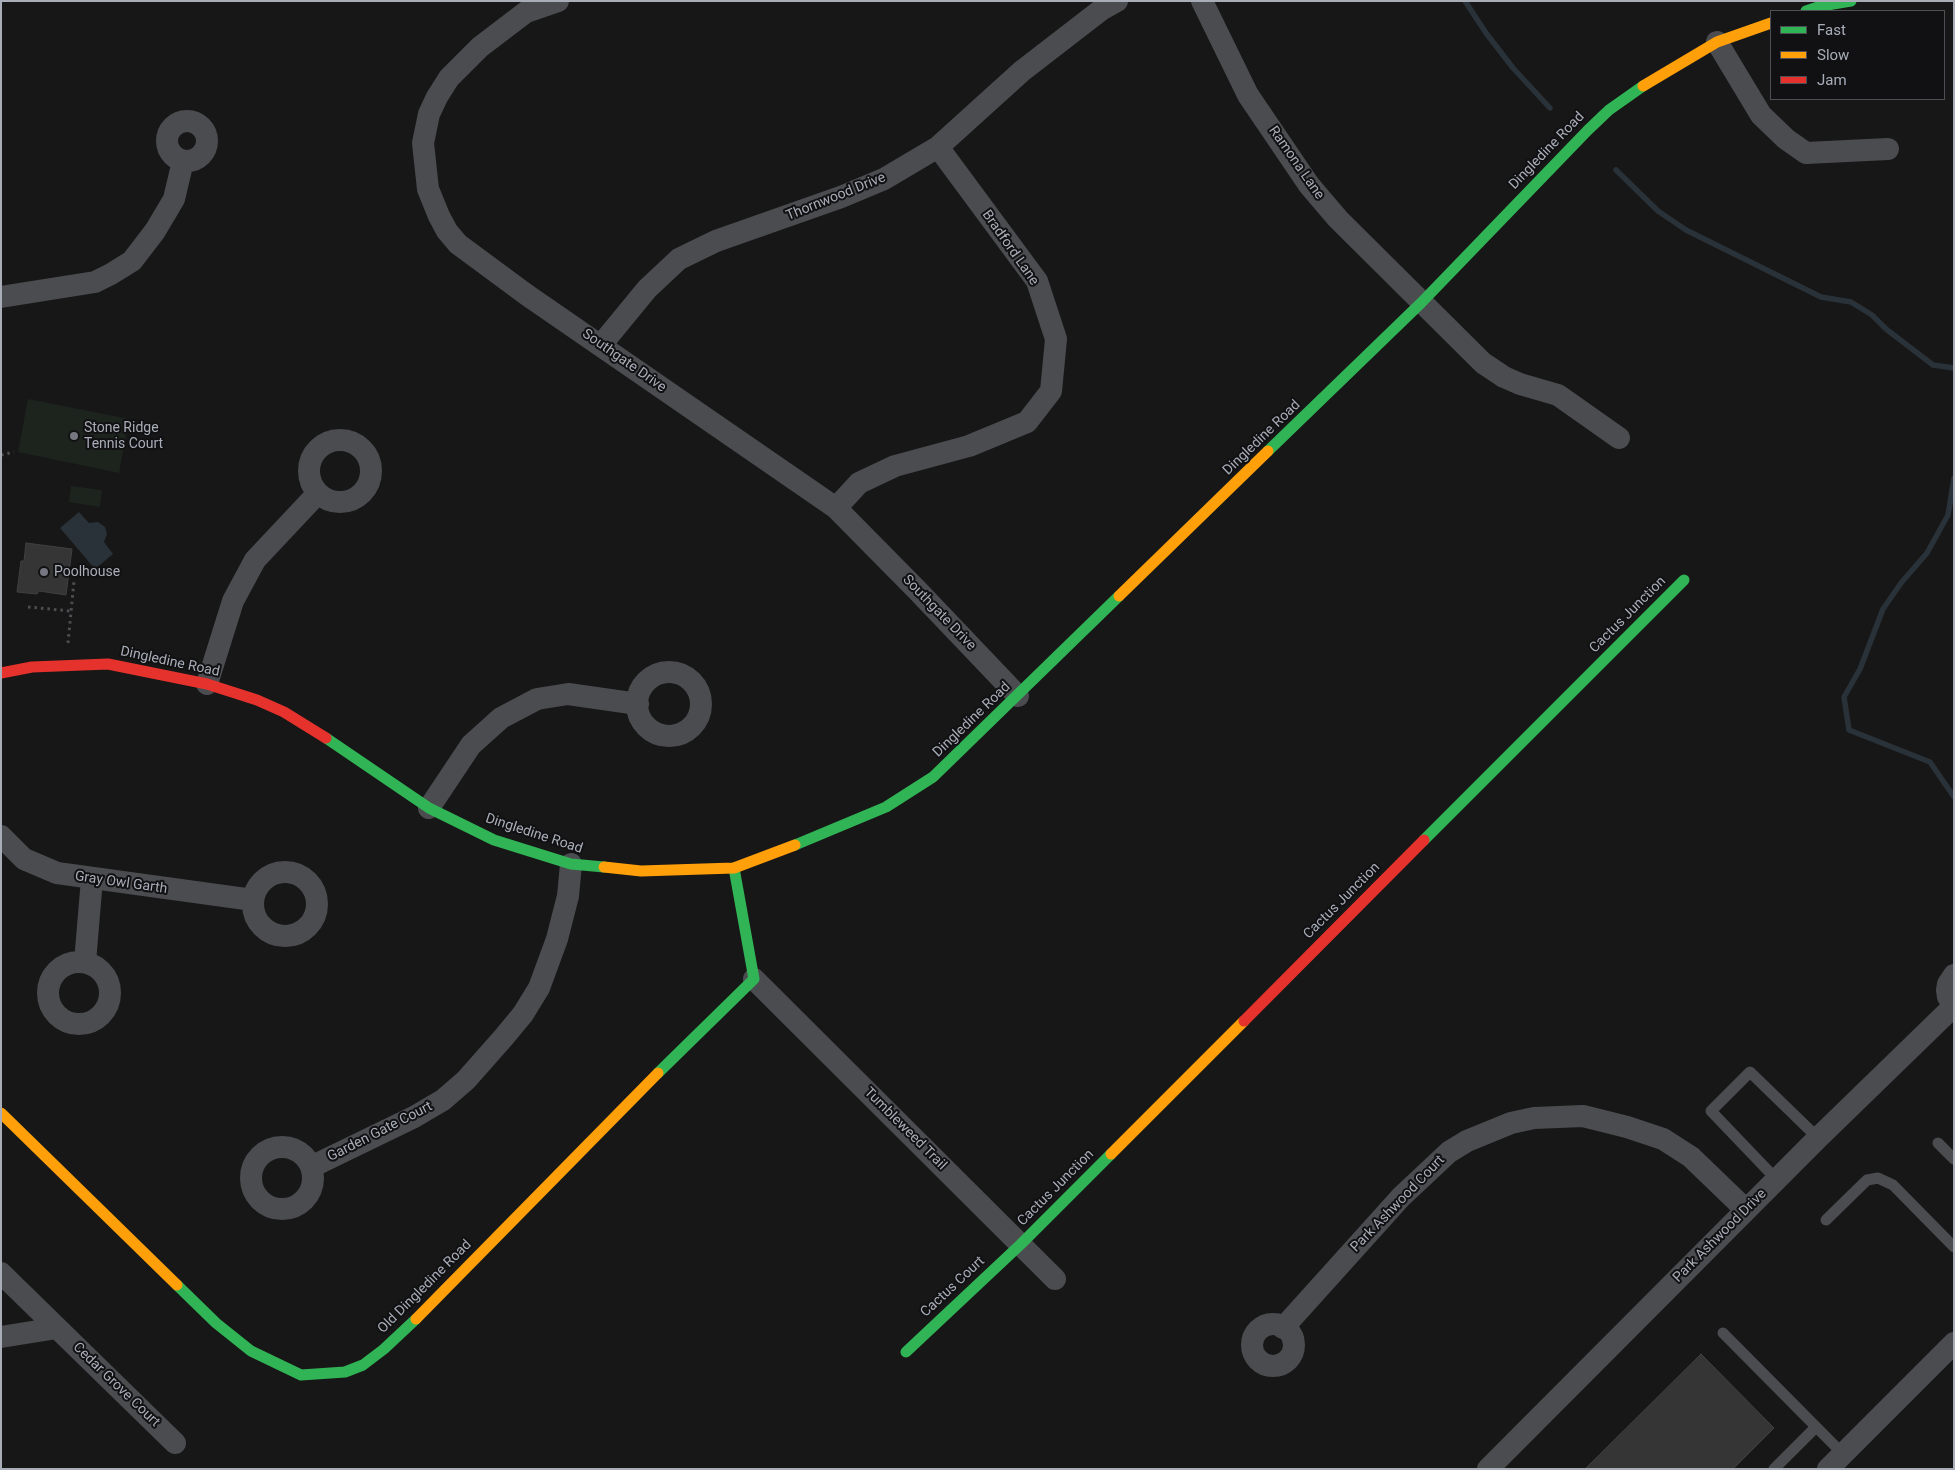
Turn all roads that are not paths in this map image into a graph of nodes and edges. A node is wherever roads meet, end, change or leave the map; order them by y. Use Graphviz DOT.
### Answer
graph roads {
  1 [pos="558,1"];
  2 [pos="1117,1"];
  3 [pos="1202,1"];
  4 [pos="1851,1"];
  5 [pos="523,7"];
  6 [pos="1809,10"];
  7 [pos="1770,23"];
  8 [pos="1717,42"];
  9 [pos="938,147"];
  10 [pos="1888,149"];
  11 [pos="183,160"];
  12 [pos="1,297"];
  13 [pos="1421,303"];
  14 [pos="600,345"];
  15 [pos="1619,438"];
  16 [pos="318,493"];
  17 [pos="836,508"];
  18 [pos="1684,580"];
  19 [pos="1,673"];
  20 [pos="207,684"];
  21 [pos="1018,696"];
  22 [pos="638,704"];
  23 [pos="429,808"];
  24 [pos="1,836"];
  25 [pos="571,864"];
  26 [pos="734,868"];
  27 [pos="92,879"];
  28 [pos="253,900"];
  29 [pos="85,962"];
  30 [pos="1954,975"];
  31 [pos="754,979"];
  32 [pos="1954,1006"];
  33 [pos="1,1113"];
  34 [pos="1818,1138"];
  35 [pos="1938,1143"];
  36 [pos="1954,1159"];
  37 [pos="311,1167"];
  38 [pos="1776,1180"];
  39 [pos="1746,1210"];
  40 [pos="1826,1220"];
  41 [pos="1021,1244"];
  42 [pos="1954,1247"];
  43 [pos="1,1273"];
  44 [pos="1055,1279"];
  45 [pos="57,1328"];
  46 [pos="1283,1328"];
  47 [pos="1723,1333"];
  48 [pos="1,1337"];
  49 [pos="1954,1343"];
  50 [pos="906,1352"];
  51 [pos="1816,1427"];
  52 [pos="175,1443"];
  53 [pos="1833,1465"];
  54 [pos="1488,1469"];
  55 [pos="1774,1469"];
  1 -- 5 [label="street, Southgate Drive"];
  2 -- 9 [label="street, Thornwood Drive"];
  3 -- 13 [label="street, Ramona Lane"];
  4 -- 6 [label="street"];
  5 -- 14 [label="street, Southgate Drive"];
  7 -- 8 [label="street, Dingledine Road"];
  8 -- 10 [label="street"];
  8 -- 13 [label="street, Dingledine Road"];
  9 -- 14 [label="street, Thornwood Drive"];
  9 -- 17 [label="street, Bradford Lane"];
  11 -- 12 [label="street"];
  13 -- 15 [label="street, Ramona Lane"];
  13 -- 21 [label="street, Dingledine Road"];
  14 -- 17 [label="street, Southgate Drive"];
  16 -- 20 [label="street"];
  17 -- 21 [label="street, Southgate Drive"];
  18 -- 41 [label="street, Cactus Junction"];
  19 -- 20 [label="street, Dingledine Road"];
  20 -- 23 [label="street, Dingledine Road"];
  21 -- 26 [label="street, Dingledine Road"];
  22 -- 23 [label="street"];
  23 -- 25 [label="street, Dingledine Road"];
  24 -- 27 [label="street, Gray Owl Garth"];
  25 -- 26 [label="street, Dingledine Road"];
  25 -- 37 [label="street, Garden Gate Court"];
  26 -- 31 [label="street"];
  27 -- 28 [label="street, Gray Owl Garth"];
  27 -- 29 [label="street"];
  30 -- 32 [label="street, Park Ashwood Drive"];
  31 -- 33 [label="street, Old Dingledine Road"];
  31 -- 41 [label="street, Tumbleweed Trail"];
  32 -- 34 [label="street, Park Ashwood Drive"];
  34 -- 38 [label="street, Park Ashwood Drive"];
  34 -- 38 [label="lane"];
  35 -- 36 [label="lane"];
  38 -- 39 [label="street, Park Ashwood Drive"];
  39 -- 46 [label="street, Park Ashwood Court"];
  39 -- 54 [label="street, Park Ashwood Drive"];
  40 -- 42 [label="lane"];
  41 -- 44 [label="street, Tumbleweed Trail"];
  41 -- 50 [label="street, Cactus Court"];
  43 -- 45 [label="street, Cedar Grove Court"];
  45 -- 48 [label="street"];
  45 -- 52 [label="street, Cedar Grove Court"];
  47 -- 51 [label="lane"];
  49 -- 53 [label="street"];
  51 -- 53 [label="lane"];
  51 -- 55 [label="lane"];
}
